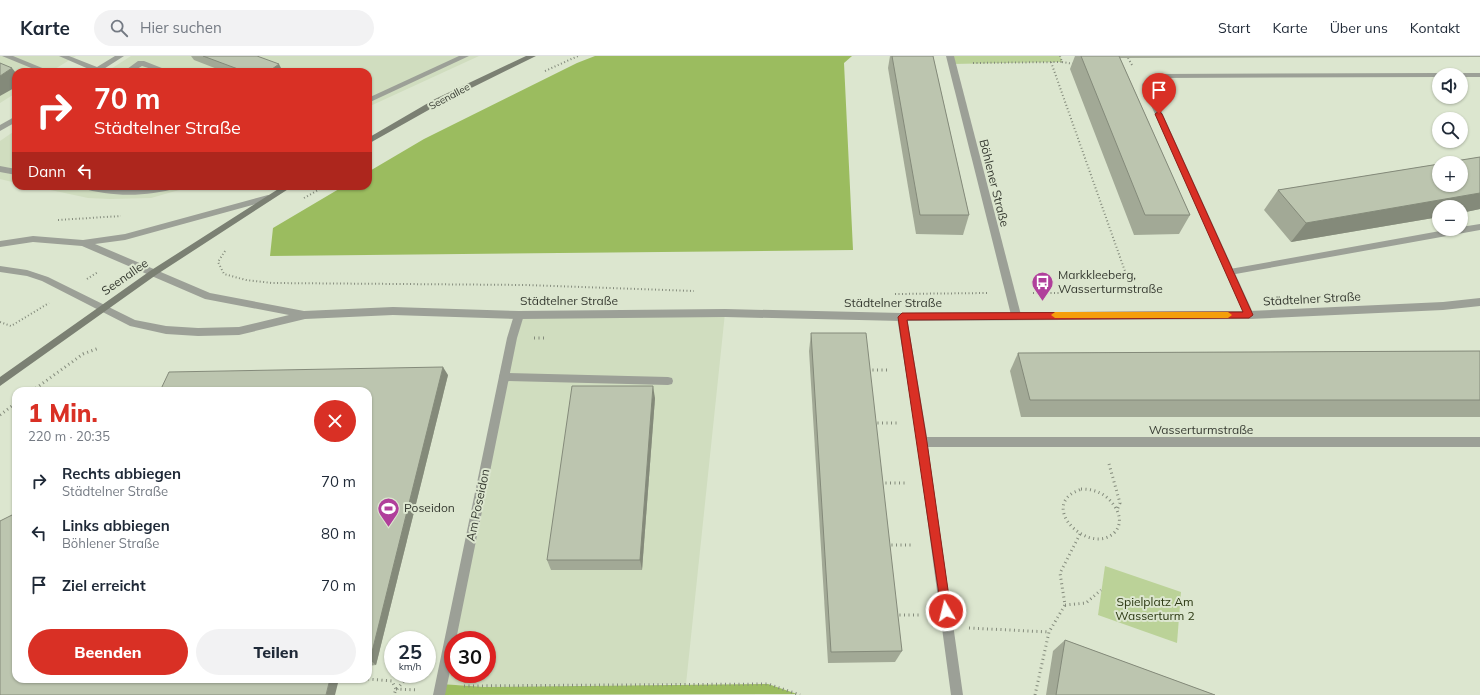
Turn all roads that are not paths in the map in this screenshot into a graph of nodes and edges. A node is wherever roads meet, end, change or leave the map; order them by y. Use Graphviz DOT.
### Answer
graph roads {
  1 [pos="6,56"];
  2 [pos="63,56"];
  3 [pos="120,56"];
  4 [pos="465,56"];
  5 [pos="532,56"];
  6 [pos="950,56"];
  7 [pos="38,68"];
  8 [pos="89,68"];
  9 [pos="101,68"];
  10 [pos="133,68"];
  11 [pos="156,68"];
  12 [pos="1432,75"];
  13 [pos="1468,75"];
  14 [pos="1480,75"];
  15 [pos="372,99"];
  16 [pos="12,121"];
  17 [pos="0,128"];
  18 [pos="372,139"];
  19 [pos="0,169"];
  20 [pos="12,171"];
  21 [pos="102,190"];
  22 [pos="148,190"];
  23 [pos="282,190"];
  24 [pos="268,198"];
  25 [pos="1480,227"];
  26 [pos="83,243"];
  27 [pos="0,244"];
  28 [pos="0,269"];
  29 [pos="1230,272"];
  30 [pos="153,273"];
  31 [pos="1480,302"];
  32 [pos="102,309"];
  33 [pos="519,314"];
  34 [pos="305,315"];
  35 [pos="1249,315"];
  36 [pos="1016,316"];
  37 [pos="902,317"];
  38 [pos="504,377"];
  39 [pos="668,381"];
  40 [pos="0,382"];
  41 [pos="922,442"];
  42 [pos="1480,442"];
  43 [pos="440,690"];
  44 [pos="957,695"];
  1 -- 7 [label="street"];
  2 -- 8 [label="street"];
  3 -- 9 [label="street"];
  4 -- 15 [label="street"];
  5 -- 18 [label="main road, Seenallee"];
  6 -- 36 [label="street, Böhlener Straße"];
  10 -- 11 [label="street"];
  12 -- 29 [label="street"];
  13 -- 14 [label="street"];
  16 -- 17 [label="street"];
  19 -- 20 [label="street"];
  21 -- 22 [label="street"];
  23 -- 24 [label="main road, Seenallee"];
  24 -- 26 [label="street, Seenallee"];
  24 -- 30 [label="main road, Seenallee"];
  25 -- 29 [label="street"];
  26 -- 27 [label="street, Städtelner Straße"];
  26 -- 30 [label="street, Städtelner Straße"];
  28 -- 32 [label="street, Städtelner Straße"];
  29 -- 35 [label="street"];
  30 -- 32 [label="main road, Seenallee"];
  30 -- 34 [label="street, Städtelner Straße"];
  31 -- 35 [label="street, Städtelner Straße"];
  32 -- 34 [label="street, Städtelner Straße"];
  32 -- 40 [label="main road, Seenallee"];
  33 -- 34 [label="street, Städtelner Straße"];
  33 -- 37 [label="street, Städtelner Straße"];
  33 -- 38 [label="street, Am Poseidon"];
  35 -- 36 [label="street, Städtelner Straße"];
  36 -- 37 [label="street, Städtelner Straße"];
  37 -- 41 [label="street"];
  38 -- 39 [label="street"];
  38 -- 43 [label="street, Am Poseidon"];
  41 -- 42 [label="street, Wasserturmstraße"];
  41 -- 44 [label="street"];
}
